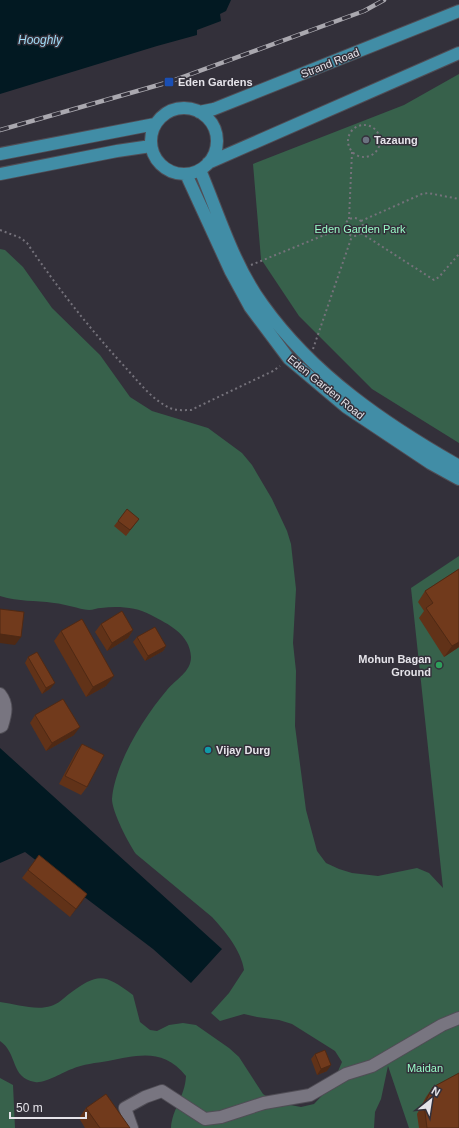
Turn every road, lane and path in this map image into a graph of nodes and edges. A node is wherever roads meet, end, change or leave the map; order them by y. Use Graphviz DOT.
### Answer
graph roads {
  1 [pos="459,11"];
  2 [pos="459,53"];
  3 [pos="200,112"];
  4 [pos="155,124"];
  5 [pos="151,146"];
  6 [pos="352,152"];
  7 [pos="0,154"];
  8 [pos="204,167"];
  9 [pos="0,174"];
  10 [pos="186,174"];
  11 [pos="459,199"];
  12 [pos="349,219"];
  13 [pos="361,221"];
  14 [pos="344,227"];
  15 [pos="0,230"];
  16 [pos="361,233"];
  17 [pos="352,236"];
  18 [pos="459,254"];
  19 [pos="242,269"];
  20 [pos="289,359"];
  21 [pos="309,360"];
  22 [pos="459,466"];
  23 [pos="459,479"];
  24 [pos="0,694"];
  25 [pos="1,726"];
  26 [pos="459,1018"];
  27 [pos="132,1128"];
  1 -- 3 [label="main road, Strand Road"];
  2 -- 8 [label="main road"];
  3 -- 4 [label="main road"];
  3 -- 8 [label="main road"];
  4 -- 5 [label="main road"];
  4 -- 7 [label="main road"];
  5 -- 9 [label="main road"];
  5 -- 10 [label="main road"];
  6 -- 6 [label="path"];
  6 -- 12 [label="path"];
  8 -- 10 [label="main road"];
  8 -- 19 [label="main road, Eden Garden Road"];
  10 -- 20 [label="main road, Eden Garden Road"];
  11 -- 13 [label="path"];
  12 -- 13 [label="path"];
  12 -- 14 [label="path"];
  13 -- 16 [label="path"];
  14 -- 17 [label="path"];
  14 -- 19 [label="path"];
  15 -- 20 [label="path"];
  16 -- 17 [label="path"];
  16 -- 18 [label="path"];
  17 -- 21 [label="path"];
  19 -- 21 [label="main road, Eden Garden Road"];
  20 -- 23 [label="main road, Eden Garden Road"];
  21 -- 22 [label="main road, Eden Garden Road"];
  24 -- 25 [label="lane"];
  26 -- 27 [label="lane"];
}
